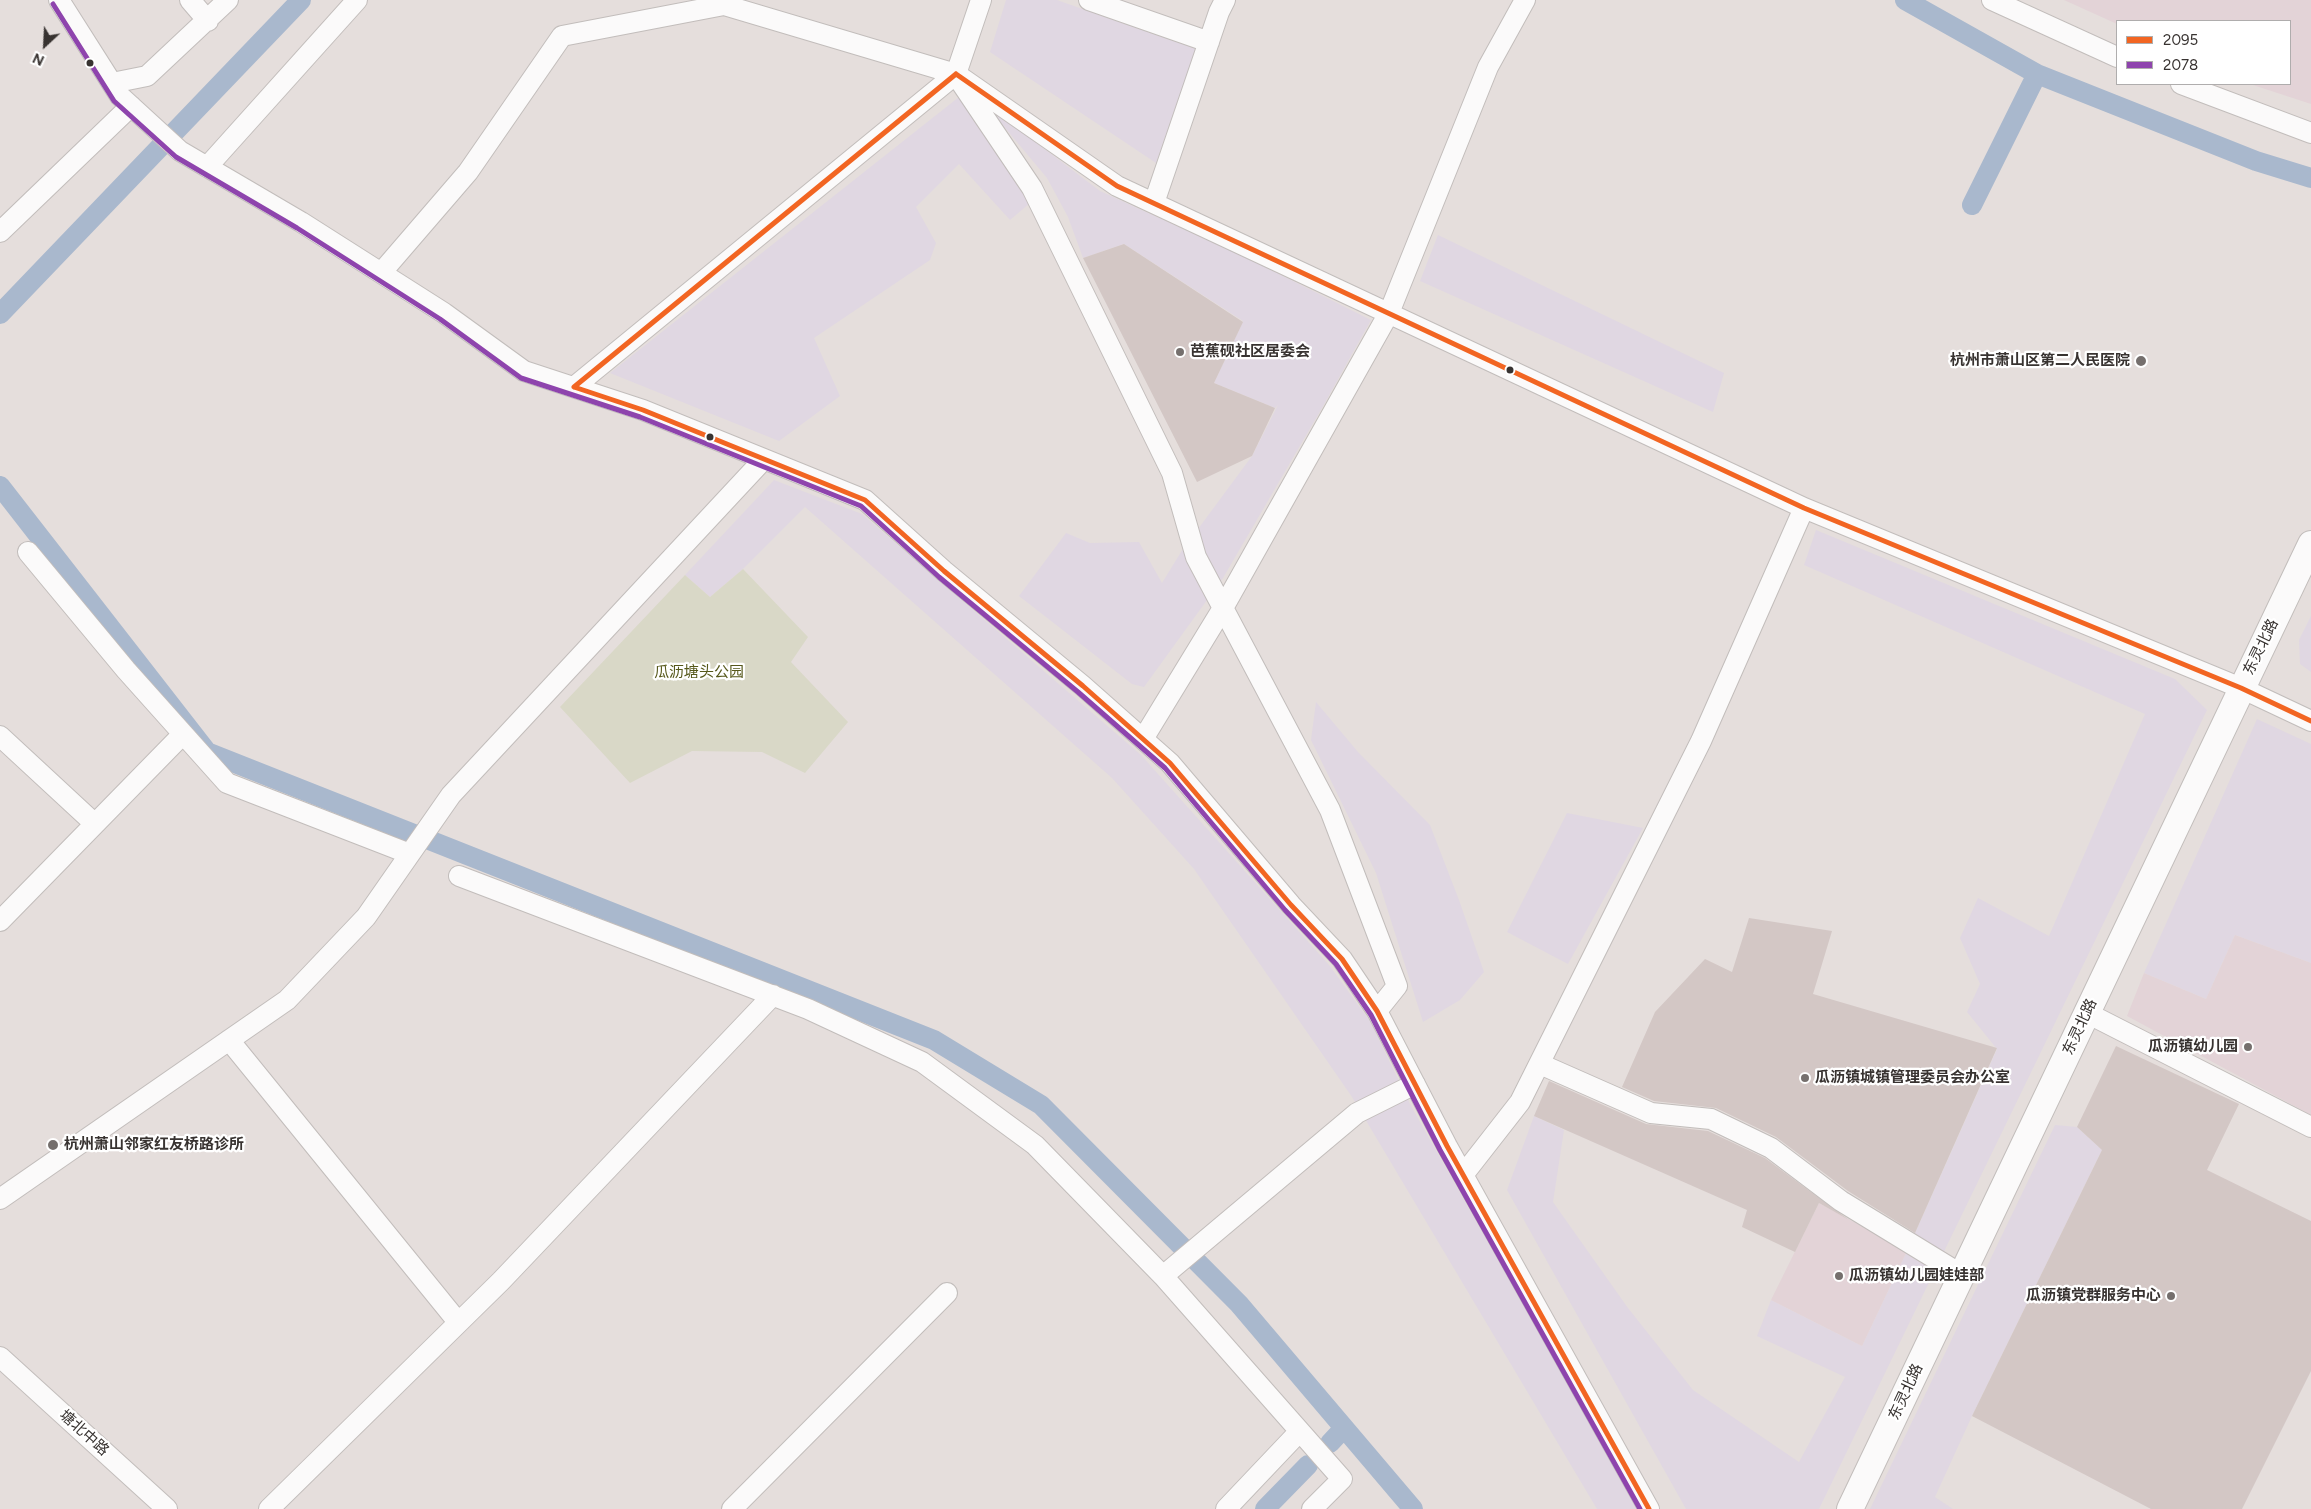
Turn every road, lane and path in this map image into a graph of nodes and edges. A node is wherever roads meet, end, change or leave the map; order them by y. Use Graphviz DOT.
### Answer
graph roads {
  1 [pos="59,0"];
  2 [pos="190,0"];
  3 [pos="228,0"];
  4 [pos="357,0"];
  5 [pos="981,0"];
  6 [pos="1089,0"];
  7 [pos="1226,0"];
  8 [pos="1525,0"];
  9 [pos="1992,0"];
  10 [pos="208,21"];
  11 [pos="1209,42"];
  12 [pos="2116,57"];
  13 [pos="956,74"];
  14 [pos="2184,85"];
  15 [pos="121,95"];
  16 [pos="2311,133"];
  17 [pos="207,167"];
  18 [pos="1154,203"];
  19 [pos="0,232"];
  20 [pos="381,273"];
  21 [pos="1389,313"];
  22 [pos="574,388"];
  23 [pos="764,459"];
  24 [pos="1804,508"];
  25 [pos="2311,544"];
  26 [pos="28,552"];
  27 [pos="1223,608"];
  28 [pos="2241,688"];
  29 [pos="2311,721"];
  30 [pos="183,734"];
  31 [pos="0,736"];
  32 [pos="1143,739"];
  33 [pos="95,824"];
  34 [pos="410,854"];
  35 [pos="458,876"];
  36 [pos="0,921"];
  37 [pos="772,995"];
  38 [pos="1377,1011"];
  39 [pos="2087,1013"];
  40 [pos="230,1040"];
  41 [pos="1540,1064"];
  42 [pos="1415,1084"];
  43 [pos="2311,1127"];
  44 [pos="1463,1175"];
  45 [pos="0,1199"];
  46 [pos="1962,1275"];
  47 [pos="1164,1276"];
  48 [pos="947,1293"];
  49 [pos="458,1322"];
  50 [pos="0,1357"];
  51 [pos="1299,1432"];
  52 [pos="167,1509"];
  53 [pos="269,1509"];
  54 [pos="732,1509"];
  55 [pos="1226,1509"];
  56 [pos="1312,1509"];
  57 [pos="1649,1509"];
  58 [pos="1850,1509"];
  1 -- 15 [label="street"];
  2 -- 10 [label="street"];
  3 -- 10 [label="street"];
  4 -- 17 [label="street"];
  5 -- 13 [label="street"];
  6 -- 11 [label="street"];
  7 -- 11 [label="street"];
  8 -- 21 [label="street"];
  9 -- 12 [label="street"];
  10 -- 15 [label="street"];
  11 -- 18 [label="street"];
  13 -- 18 [label="street"];
  13 -- 20 [label="street"];
  13 -- 22 [label="street"];
  13 -- 27 [label="street"];
  14 -- 16 [label="street"];
  15 -- 17 [label="street"];
  15 -- 19 [label="street"];
  17 -- 20 [label="street"];
  18 -- 21 [label="street"];
  20 -- 22 [label="street"];
  21 -- 24 [label="street"];
  21 -- 27 [label="street"];
  22 -- 23 [label="street"];
  23 -- 32 [label="street"];
  23 -- 34 [label="street"];
  24 -- 28 [label="street"];
  24 -- 41 [label="street"];
  25 -- 28 [label="main road, 东灵北路"];
  26 -- 30 [label="street"];
  27 -- 32 [label="street"];
  27 -- 38 [label="street"];
  28 -- 29 [label="street"];
  28 -- 39 [label="main road, 东灵北路"];
  30 -- 33 [label="street"];
  30 -- 34 [label="street"];
  31 -- 33 [label="street"];
  32 -- 38 [label="street"];
  33 -- 36 [label="street"];
  34 -- 40 [label="street"];
  35 -- 37 [label="street"];
  37 -- 47 [label="street"];
  37 -- 49 [label="street"];
  38 -- 42 [label="street"];
  39 -- 43 [label="street"];
  39 -- 46 [label="main road, 东灵北路"];
  40 -- 45 [label="street"];
  40 -- 49 [label="street"];
  41 -- 44 [label="street"];
  41 -- 46 [label="street"];
  42 -- 44 [label="street"];
  42 -- 47 [label="street"];
  44 -- 57 [label="street"];
  46 -- 58 [label="main road, 东灵北路"];
  47 -- 51 [label="street"];
  48 -- 54 [label="street"];
  49 -- 53 [label="street"];
  50 -- 52 [label="street, 塘北中路"];
  51 -- 55 [label="street"];
  51 -- 56 [label="street"];
}
